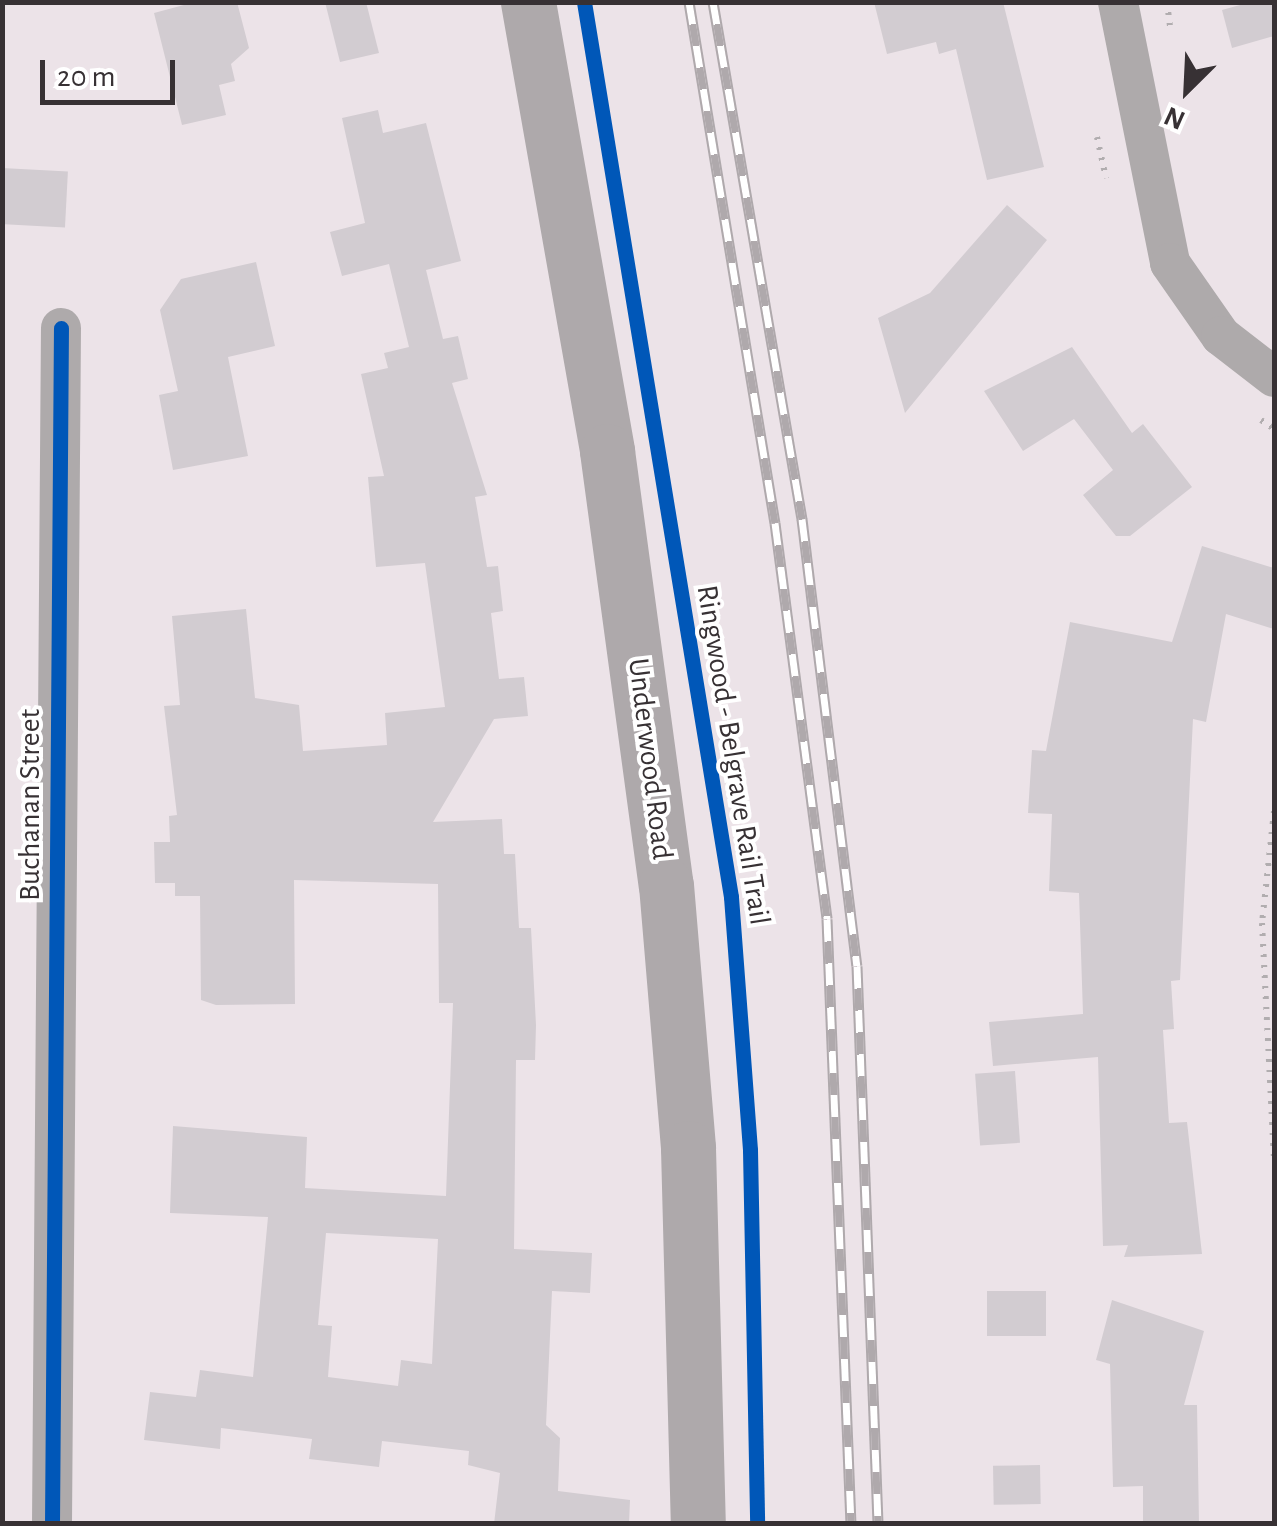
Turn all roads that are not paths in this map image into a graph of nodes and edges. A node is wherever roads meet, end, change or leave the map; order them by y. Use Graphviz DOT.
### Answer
graph roads {
  1 [pos="528,2"];
  2 [pos="1118,2"];
  3 [pos="61,328"];
  4 [pos="1274,378"];
  5 [pos="52,1524"];
  6 [pos="698,1524"];
  1 -- 6 [label="main road, Underwood Road"];
  2 -- 4 [label="street"];
  3 -- 5 [label="street, Buchanan Street"];
}
